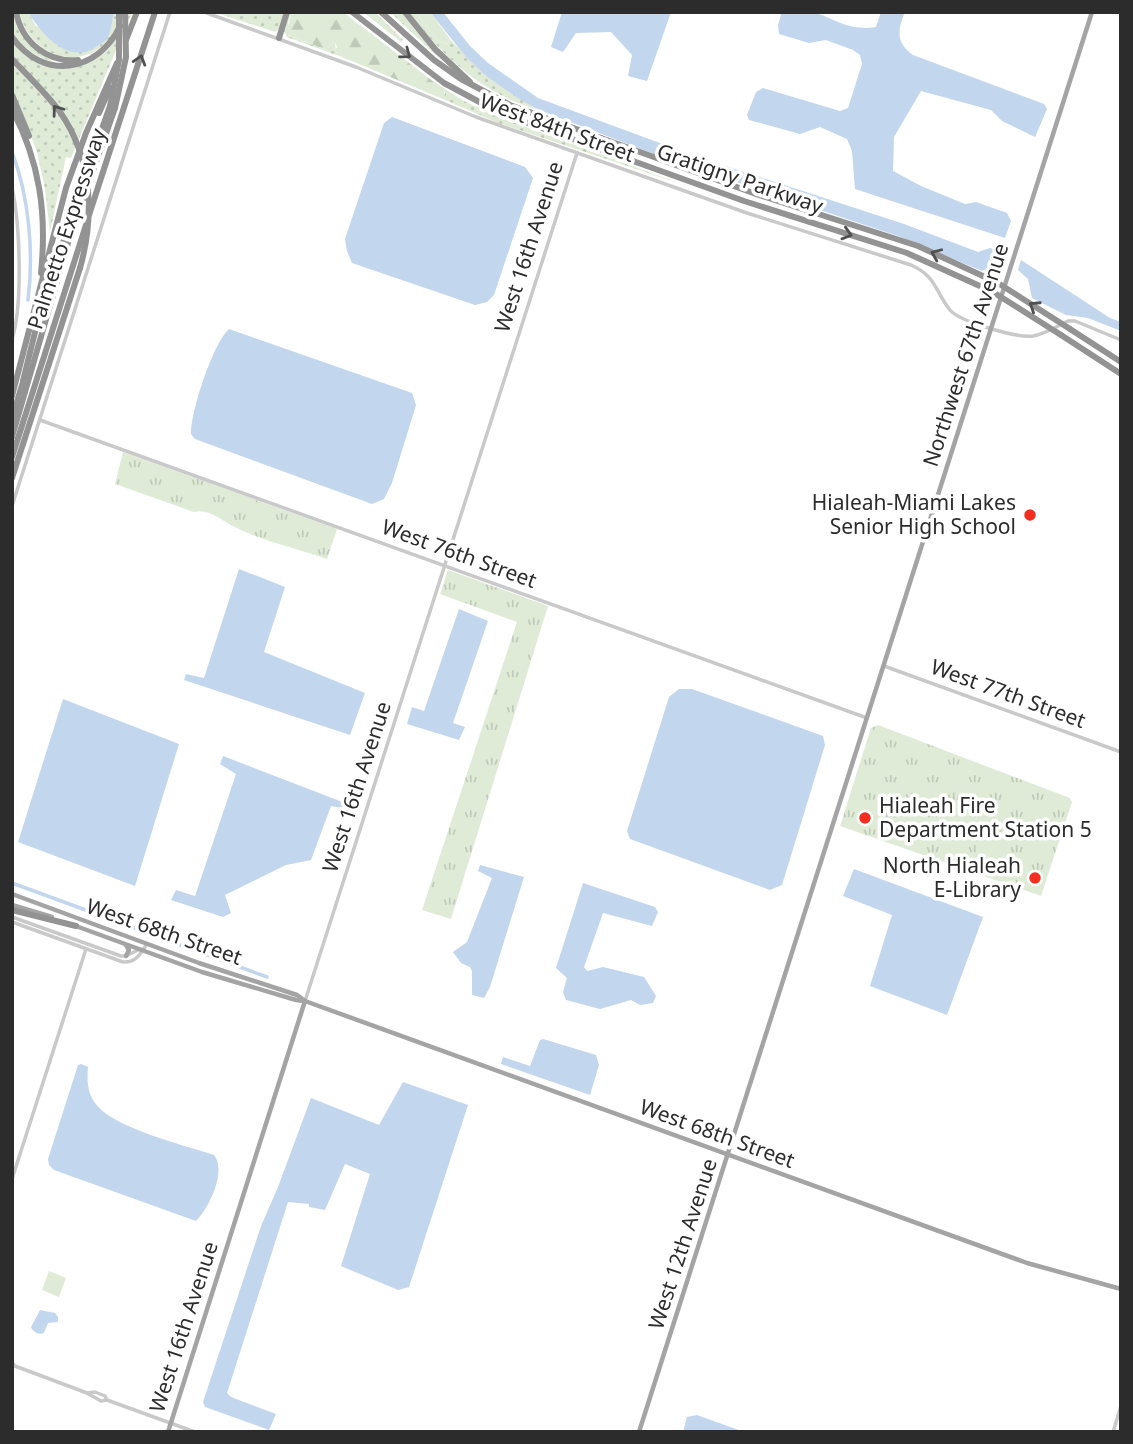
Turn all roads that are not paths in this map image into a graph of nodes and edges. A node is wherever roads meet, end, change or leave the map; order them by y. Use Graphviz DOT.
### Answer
graph roads {
  1 [pos="16,12"];
  2 [pos="120,12"];
  3 [pos="125,12"];
  4 [pos="139,12"];
  5 [pos="155,12"];
  6 [pos="170,12"];
  7 [pos="204,12"];
  8 [pos="287,12"];
  9 [pos="352,12"];
  10 [pos="381,12"];
  11 [pos="405,12"];
  12 [pos="1092,12"];
  13 [pos="12,37"];
  14 [pos="279,38"];
  15 [pos="100,53"];
  16 [pos="12,59"];
  17 [pos="474,86"];
  18 [pos="12,95"];
  19 [pos="112,107"];
  20 [pos="12,109"];
  21 [pos="577,152"];
  22 [pos="33,157"];
  23 [pos="12,188"];
  24 [pos="40,291"];
  25 [pos="992,328"];
  26 [pos="12,339"];
  27 [pos="1121,340"];
  28 [pos="1121,362"];
  29 [pos="1121,374"];
  30 [pos="23,381"];
  31 [pos="12,396"];
  32 [pos="12,418"];
  33 [pos="40,420"];
  34 [pos="12,437"];
  35 [pos="12,457"];
  36 [pos="12,478"];
  37 [pos="12,506"];
  38 [pos="444,564"];
  39 [pos="884,666"];
  40 [pos="867,718"];
  41 [pos="1121,752"];
  42 [pos="12,894"];
  43 [pos="12,905"];
  44 [pos="12,910"];
  45 [pos="12,917"];
  46 [pos="12,922"];
  47 [pos="76,926"];
  48 [pos="126,944"];
  49 [pos="147,944"];
  50 [pos="95,946"];
  51 [pos="86,949"];
  52 [pos="141,949"];
  53 [pos="126,956"];
  54 [pos="781,986"];
  55 [pos="305,1001"];
  56 [pos="728,1155"];
  57 [pos="12,1179"];
  58 [pos="1121,1289"];
  59 [pos="13,1365"];
  60 [pos="1121,1406"];
  61 [pos="170,1423"];
  62 [pos="168,1432"];
  63 [pos="195,1432"];
  64 [pos="639,1432"];
  65 [pos="1112,1432"];
  1 -- 15 [label="highway"];
  2 -- 19 [label="highway, bridge"];
  3 -- 15 [label="highway"];
  3 -- 19 [label="highway, bridge"];
  4 -- 24 [label="highway, Palmetto Expressway"];
  4 -- 30 [label="highway"];
  35 -- 5 [label="highway, Palmetto Expressway, one-way"];
  6 -- 33 [label="street"];
  7 -- 14 [label="street, West 84th Street"];
  8 -- 14 [label="highway"];
  9 -- 29 [label="highway, Gratigny Parkway, one-way, bridge"];
  10 -- 17 [label="highway, Gratigny Parkway"];
  11 -- 17 [label="highway"];
  12 -- 25 [label="main road, Northwest 67th Avenue"];
  13 -- 15 [label="highway"];
  14 -- 21 [label="street, West 84th Street"];
  36 -- 16 [label="highway, one-way, bridge"];
  28 -- 17 [label="highway, Gratigny Parkway, one-way, bridge"];
  18 -- 22 [label="highway"];
  19 -- 30 [label="highway"];
  19 -- 34 [label="highway"];
  20 -- 22 [label="highway"];
  21 -- 25 [label="street, West 84th Street"];
  21 -- 38 [label="street, West 16th Avenue"];
  22 -- 24 [label="highway"];
  23 -- 26 [label="street"];
  24 -- 31 [label="highway, Palmetto Expressway"];
  25 -- 27 [label="street, West 84th Street"];
  25 -- 39 [label="main road, Northwest 67th Avenue"];
  30 -- 32 [label="highway"];
  33 -- 37 [label="street"];
  33 -- 38 [label="street, West 76th Street"];
  38 -- 40 [label="street, West 76th Street"];
  38 -- 55 [label="street, West 16th Avenue"];
  39 -- 40 [label="main road, Northwest 67th Avenue"];
  39 -- 41 [label="street, West 77th Street"];
  40 -- 54 [label="main road, Northwest 67th Avenue"];
  42 -- 49 [label="main road, West 68th Street"];
  43 -- 47 [label="main road, West 68th Street"];
  44 -- 47 [label="highway"];
  45 -- 50 [label="street"];
  46 -- 51 [label="street"];
  47 -- 48 [label="main road, West 68th Street"];
  48 -- 52 [label="main road, West 68th Street"];
  48 -- 53 [label="main road"];
  49 -- 52 [label="street"];
  49 -- 55 [label="main road, West 68th Street"];
  50 -- 51 [label="street"];
  50 -- 53 [label="street"];
  51 -- 52 [label="street"];
  51 -- 57 [label="street"];
  52 -- 53 [label="street"];
  52 -- 55 [label="main road, West 68th Street"];
  54 -- 56 [label="main road, West 12th Avenue"];
  55 -- 56 [label="main road, West 68th Street"];
  55 -- 61 [label="main road, West 16th Avenue"];
  56 -- 58 [label="main road, West 68th Street"];
  56 -- 64 [label="main road, West 12th Avenue"];
  59 -- 61 [label="street"];
  60 -- 65 [label="street"];
  61 -- 62 [label="main road, West 16th Avenue"];
  61 -- 63 [label="street"];
}
